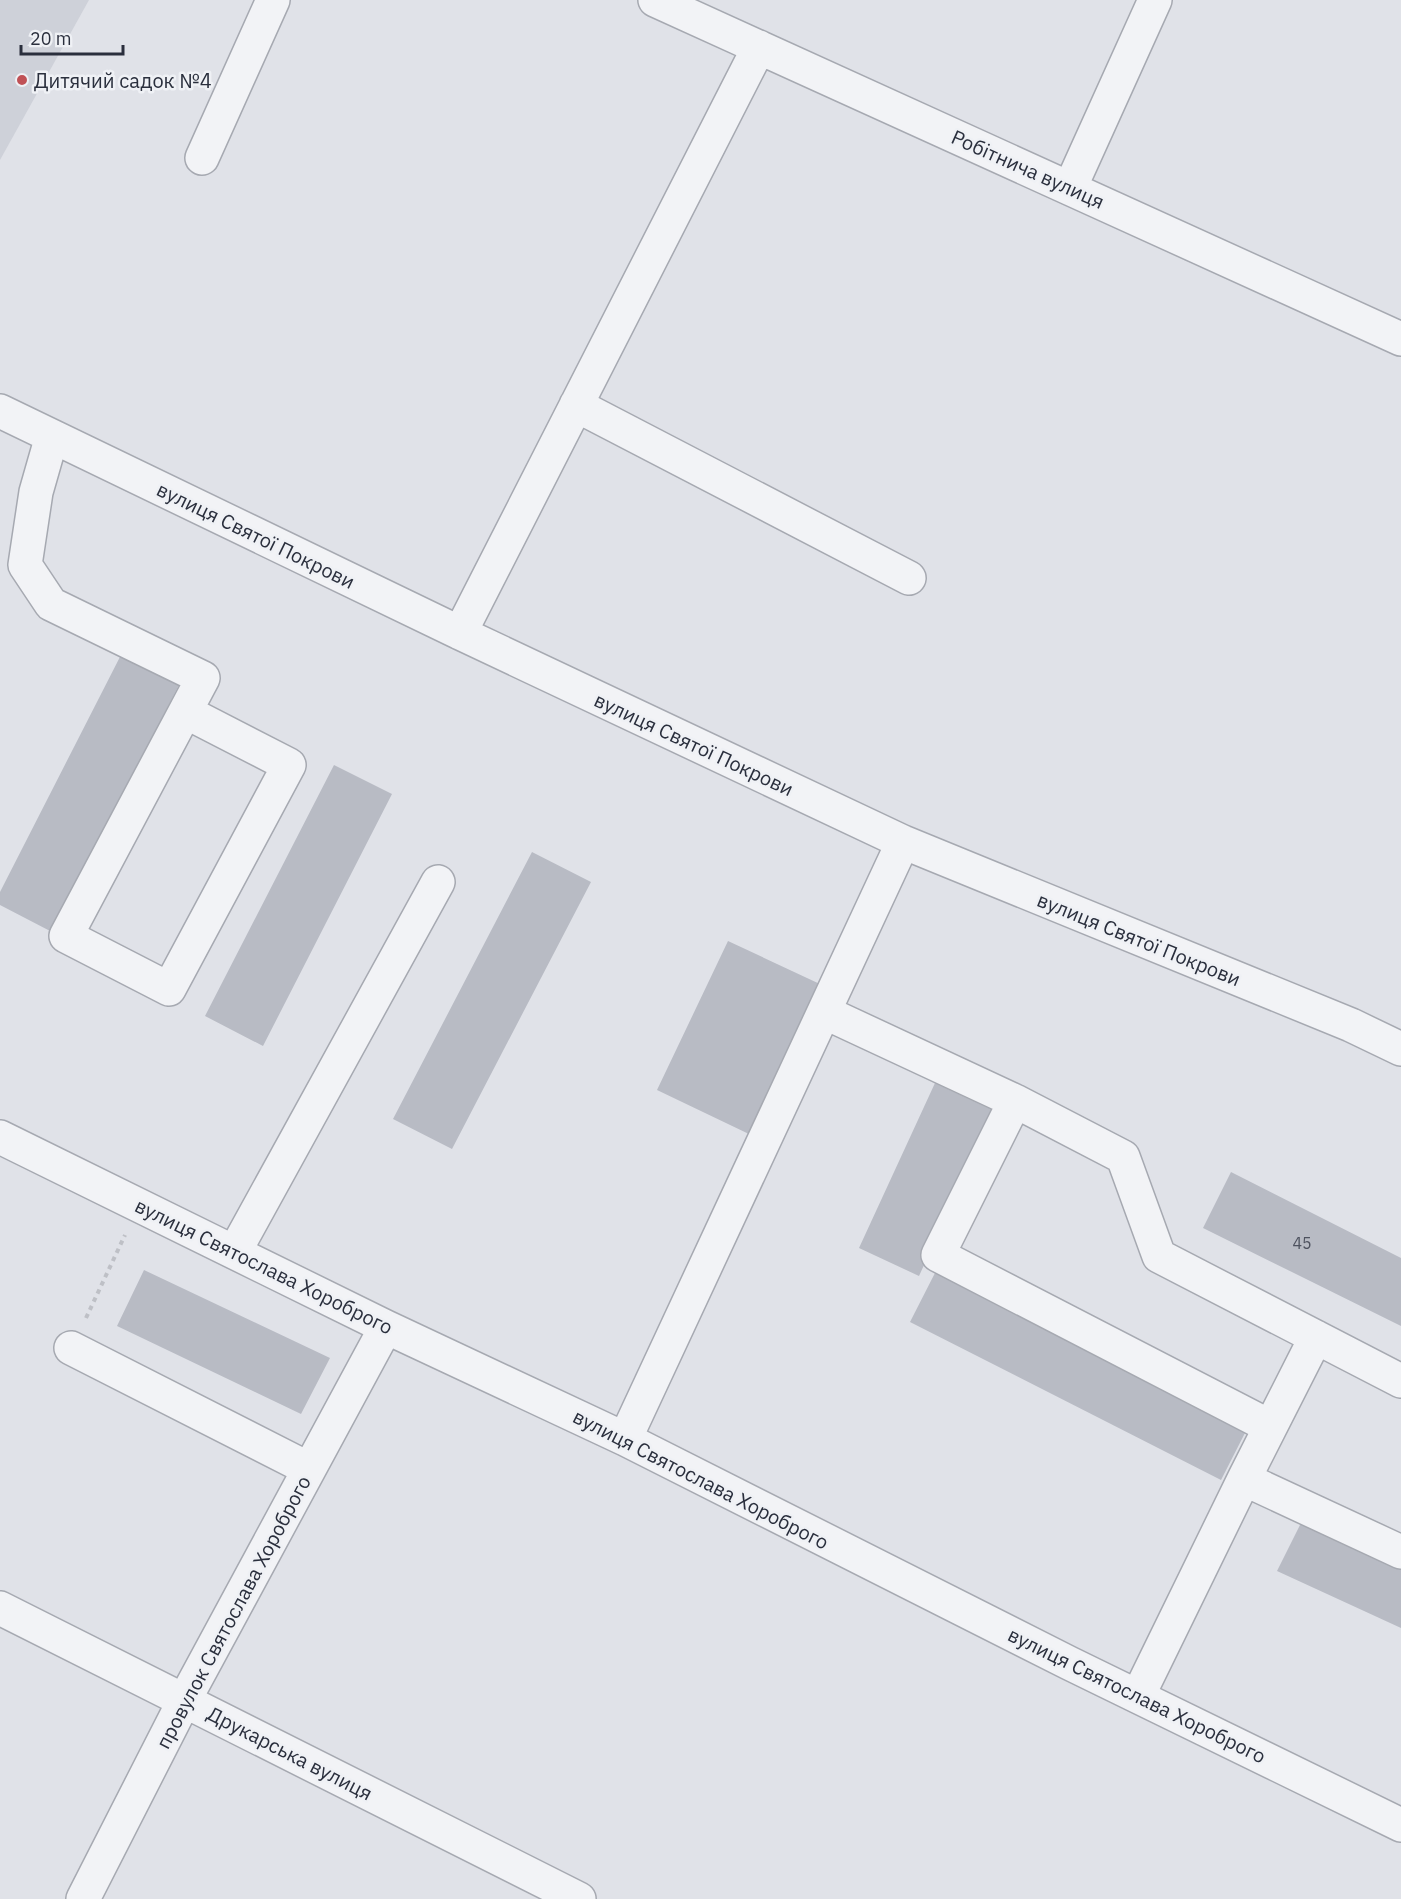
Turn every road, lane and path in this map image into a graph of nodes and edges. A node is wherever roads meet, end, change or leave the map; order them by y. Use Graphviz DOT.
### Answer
graph roads {
  1 [pos="273,0"];
  2 [pos="655,0"];
  3 [pos="1155,0"];
  4 [pos="759,47"];
  5 [pos="202,158"];
  6 [pos="1070,188"];
  7 [pos="1401,339"];
  8 [pos="576,405"];
  9 [pos="0,411"];
  10 [pos="52,436"];
  11 [pos="909,578"];
  12 [pos="460,633"];
  13 [pos="186,712"];
  14 [pos="903,842"];
  15 [pos="438,882"];
  16 [pos="824,1012"];
  17 [pos="1401,1049"];
  18 [pos="1015,1101"];
  19 [pos="0,1137"];
  20 [pos="140,1204"];
  21 [pos="235,1251"];
  22 [pos="386,1327"];
  23 [pos="1316,1337"];
  24 [pos="71,1348"];
  25 [pos="1401,1381"];
  26 [pos="1269,1426"];
  27 [pos="625,1439"];
  28 [pos="309,1469"];
  29 [pos="1244,1479"];
  30 [pos="1401,1552"];
  31 [pos="0,1608"];
  32 [pos="1138,1696"];
  33 [pos="185,1699"];
  34 [pos="1401,1825"];
  35 [pos="83,1899"];
  36 [pos="579,1899"];
  1 -- 5 [label="street"];
  2 -- 4 [label="street, Робітнича вулиця"];
  3 -- 6 [label="street"];
  4 -- 6 [label="street, Робітнича вулиця"];
  4 -- 8 [label="street"];
  6 -- 7 [label="street, Робітнича вулиця"];
  8 -- 11 [label="street"];
  8 -- 12 [label="street"];
  9 -- 10 [label="street, вулиця Святої Покрови"];
  10 -- 12 [label="street, вулиця Святої Покрови"];
  10 -- 13 [label="street"];
  12 -- 14 [label="street, вулиця Святої Покрови"];
  13 -- 13 [label="street"];
  14 -- 16 [label="street"];
  14 -- 17 [label="street, вулиця Святої Покрови"];
  15 -- 21 [label="street"];
  16 -- 18 [label="street"];
  16 -- 27 [label="street"];
  18 -- 23 [label="street"];
  18 -- 26 [label="street"];
  19 -- 20 [label="street, вулиця Святослава Хороброго"];
  20 -- 21 [label="street, вулиця Святослава Хороброго"];
  20 -- 24 [label="path"];
  21 -- 22 [label="street, вулиця Святослава Хороброго"];
  22 -- 27 [label="street, вулиця Святослава Хороброго"];
  22 -- 28 [label="street, провулок Святослава Хороброго"];
  23 -- 25 [label="street"];
  23 -- 26 [label="street"];
  24 -- 28 [label="street"];
  26 -- 29 [label="street"];
  27 -- 32 [label="street, вулиця Святослава Хороброго"];
  28 -- 33 [label="street, провулок Святослава Хороброго"];
  29 -- 30 [label="street"];
  29 -- 32 [label="street"];
  31 -- 33 [label="street, Друкарська вулиця"];
  32 -- 34 [label="street, вулиця Святослава Хороброго"];
  33 -- 35 [label="street, провулок Святослава Хороброго"];
  33 -- 36 [label="street, Друкарська вулиця"];
}
